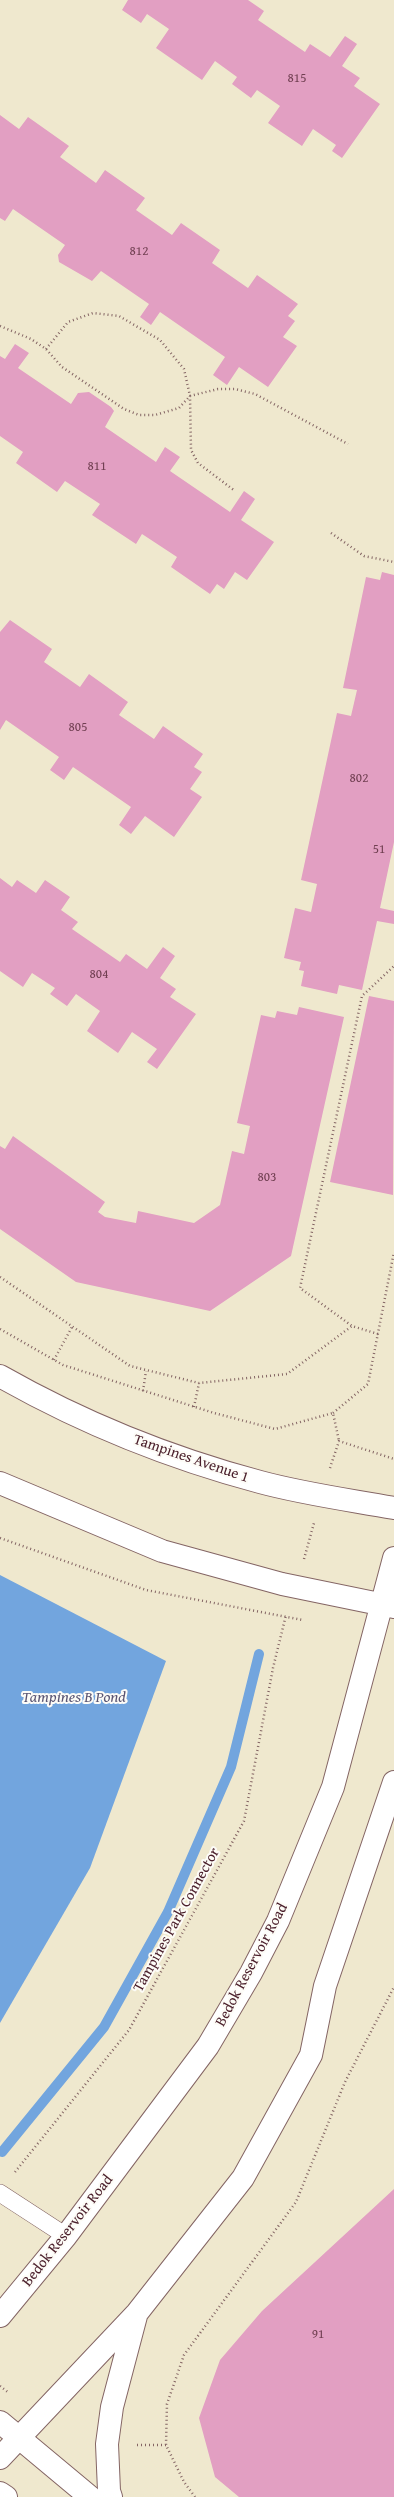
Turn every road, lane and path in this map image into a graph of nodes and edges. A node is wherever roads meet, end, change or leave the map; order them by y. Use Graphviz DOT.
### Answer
graph roads {
  1 [pos="0,326"];
  2 [pos="46,348"];
  3 [pos="190,396"];
  4 [pos="348,444"];
  5 [pos="235,491"];
  6 [pos="331,534"];
  7 [pos="394,562"];
  8 [pos="394,966"];
  9 [pos="394,1252"];
  10 [pos="0,1277"];
  11 [pos="73,1325"];
  12 [pos="352,1326"];
  13 [pos="0,1329"];
  14 [pos="378,1334"];
  15 [pos="54,1360"];
  16 [pos="146,1371"];
  17 [pos="0,1376"];
  18 [pos="199,1383"];
  19 [pos="143,1392"];
  20 [pos="194,1407"];
  21 [pos="333,1413"];
  22 [pos="339,1441"];
  23 [pos="0,1483"];
  24 [pos="394,1508"];
  25 [pos="0,1538"];
  26 [pos="394,1558"];
  27 [pos="388,1606"];
  28 [pos="394,1782"];
  29 [pos="394,1987"];
  30 [pos="10,2179"];
  31 [pos="0,2192"];
  32 [pos="66,2236"];
  33 [pos="137,2313"];
  34 [pos="0,2316"];
  35 [pos="0,2422"];
  36 [pos="19,2440"];
  37 [pos="0,2458"];
  38 [pos="0,2493"];
  39 [pos="6,2497"];
  40 [pos="90,2497"];
  41 [pos="111,2497"];
  42 [pos="195,2497"];
  1 -- 2 [label="path"];
  2 -- 3 [label="path"];
  2 -- 3 [label="path"];
  3 -- 4 [label="path"];
  3 -- 5 [label="path"];
  6 -- 7 [label="path"];
  8 -- 12 [label="path"];
  9 -- 14 [label="path"];
  10 -- 11 [label="path"];
  11 -- 15 [label="path"];
  11 -- 16 [label="path"];
  12 -- 14 [label="path"];
  12 -- 18 [label="path"];
  13 -- 15 [label="path"];
  14 -- 21 [label="path"];
  15 -- 19 [label="path"];
  16 -- 18 [label="path"];
  16 -- 19 [label="path"];
  17 -- 24 [label="main road, Tampines Avenue 1"];
  18 -- 20 [label="path"];
  19 -- 20 [label="path"];
  20 -- 21 [label="path"];
  21 -- 22 [label="path"];
  23 -- 27 [label="main road"];
  25 -- 30 [label="path, Tampines Park Connector"];
  26 -- 27 [label="main road, Bedok Reservoir Road"];
  27 -- 32 [label="main road, Bedok Reservoir Road"];
  28 -- 33 [label="main road"];
  29 -- 42 [label="path"];
  31 -- 32 [label="lane"];
  32 -- 34 [label="main road, Bedok Reservoir Road"];
  33 -- 36 [label="main road"];
  33 -- 41 [label="main road"];
  35 -- 36 [label="main road"];
  36 -- 37 [label="main road"];
  36 -- 40 [label="main road"];
  38 -- 39 [label="main road"];
}
